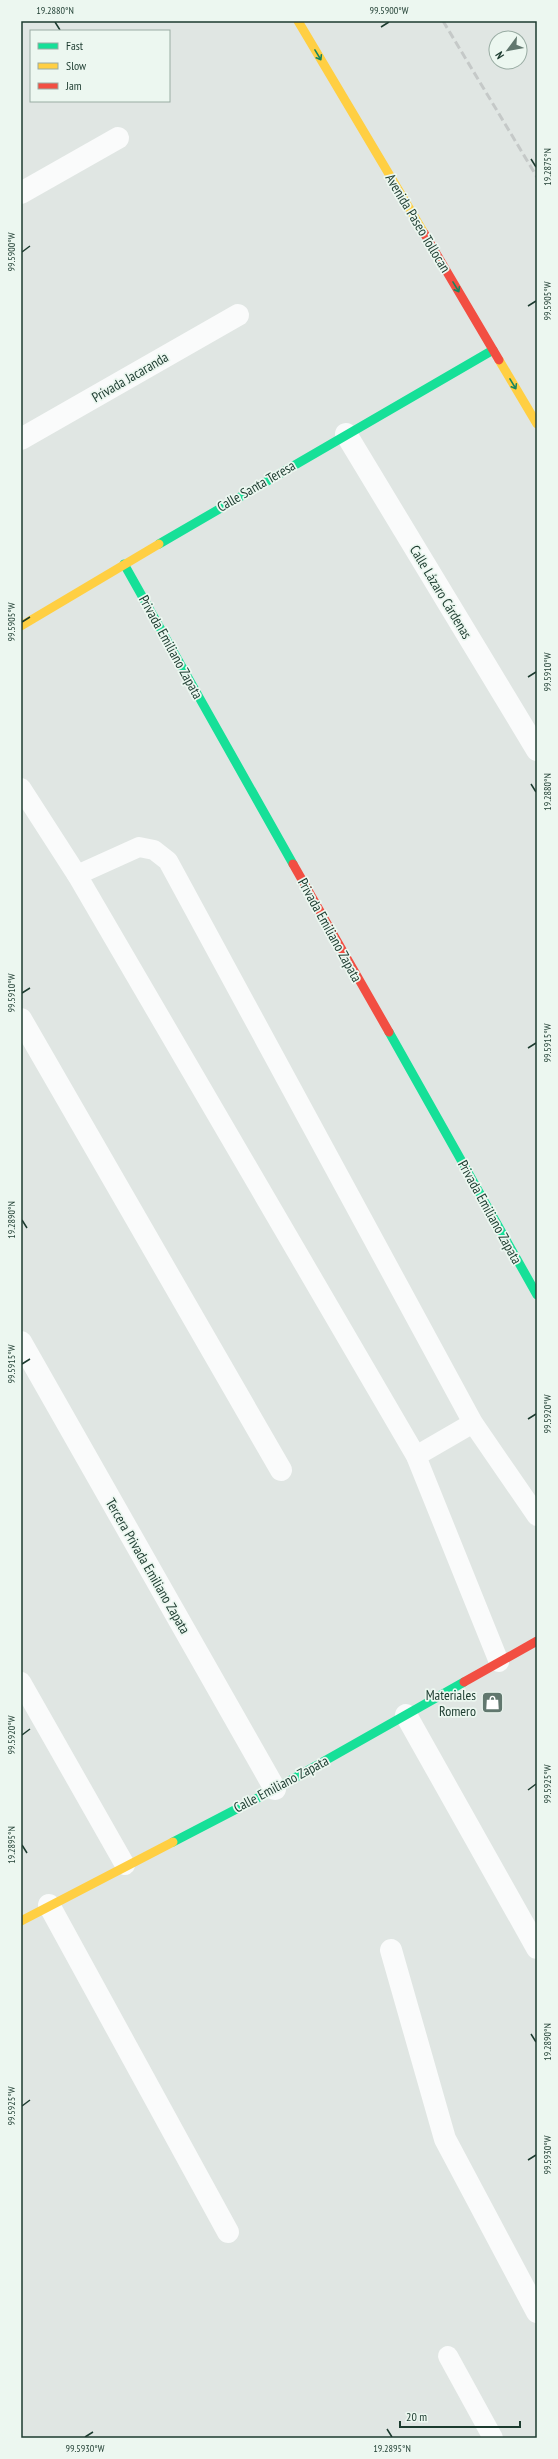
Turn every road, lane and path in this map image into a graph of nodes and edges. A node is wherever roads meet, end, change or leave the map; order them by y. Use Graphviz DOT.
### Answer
graph roads {
  1 [pos="298,21"];
  2 [pos="118,138"];
  3 [pos="21,193"];
  4 [pos="238,314"];
  5 [pos="493,350"];
  6 [pos="537,424"];
  7 [pos="346,434"];
  8 [pos="21,440"];
  9 [pos="124,564"];
  10 [pos="21,626"];
  11 [pos="537,750"];
  12 [pos="21,788"];
  13 [pos="77,875"];
  14 [pos="21,1019"];
  15 [pos="537,1295"];
  16 [pos="21,1342"];
  17 [pos="473,1423"];
  18 [pos="416,1456"];
  19 [pos="281,1470"];
  20 [pos="537,1516"];
  21 [pos="537,1641"];
  22 [pos="499,1662"];
  23 [pos="21,1682"];
  24 [pos="406,1715"];
  25 [pos="275,1789"];
  26 [pos="124,1865"];
  27 [pos="49,1905"];
  28 [pos="21,1921"];
  29 [pos="537,1948"];
  30 [pos="391,1950"];
  31 [pos="228,2232"];
  32 [pos="537,2312"];
  33 [pos="448,2356"];
  34 [pos="493,2438"];
  1 -- 5 [label="street, Avenida Paseo Tollocan, one-way"];
  2 -- 3 [label="street"];
  4 -- 8 [label="street, Privada Jacaranda"];
  5 -- 6 [label="street, Avenida Paseo Tollocan, one-way"];
  5 -- 7 [label="street, Calle Santa Teresa"];
  7 -- 9 [label="street, Calle Santa Teresa"];
  7 -- 11 [label="street, Calle Lázaro Cárdenas"];
  9 -- 10 [label="street, Calle Santa Teresa"];
  9 -- 15 [label="street, Privada Emiliano Zapata"];
  12 -- 13 [label="lane"];
  13 -- 17 [label="lane"];
  13 -- 18 [label="lane"];
  14 -- 19 [label="street"];
  16 -- 25 [label="street, Tercera Privada Emiliano Zapata"];
  17 -- 18 [label="lane"];
  17 -- 20 [label="lane"];
  18 -- 22 [label="lane"];
  21 -- 22 [label="street, Calle Emiliano Zapata"];
  22 -- 24 [label="street, Calle Emiliano Zapata"];
  23 -- 26 [label="lane"];
  24 -- 25 [label="street, Calle Emiliano Zapata"];
  24 -- 29 [label="street"];
  25 -- 26 [label="street, Calle Emiliano Zapata"];
  26 -- 27 [label="street, Calle Emiliano Zapata"];
  27 -- 28 [label="street, Calle Emiliano Zapata"];
  27 -- 31 [label="street"];
  30 -- 32 [label="street"];
  33 -- 34 [label="lane"];
}
